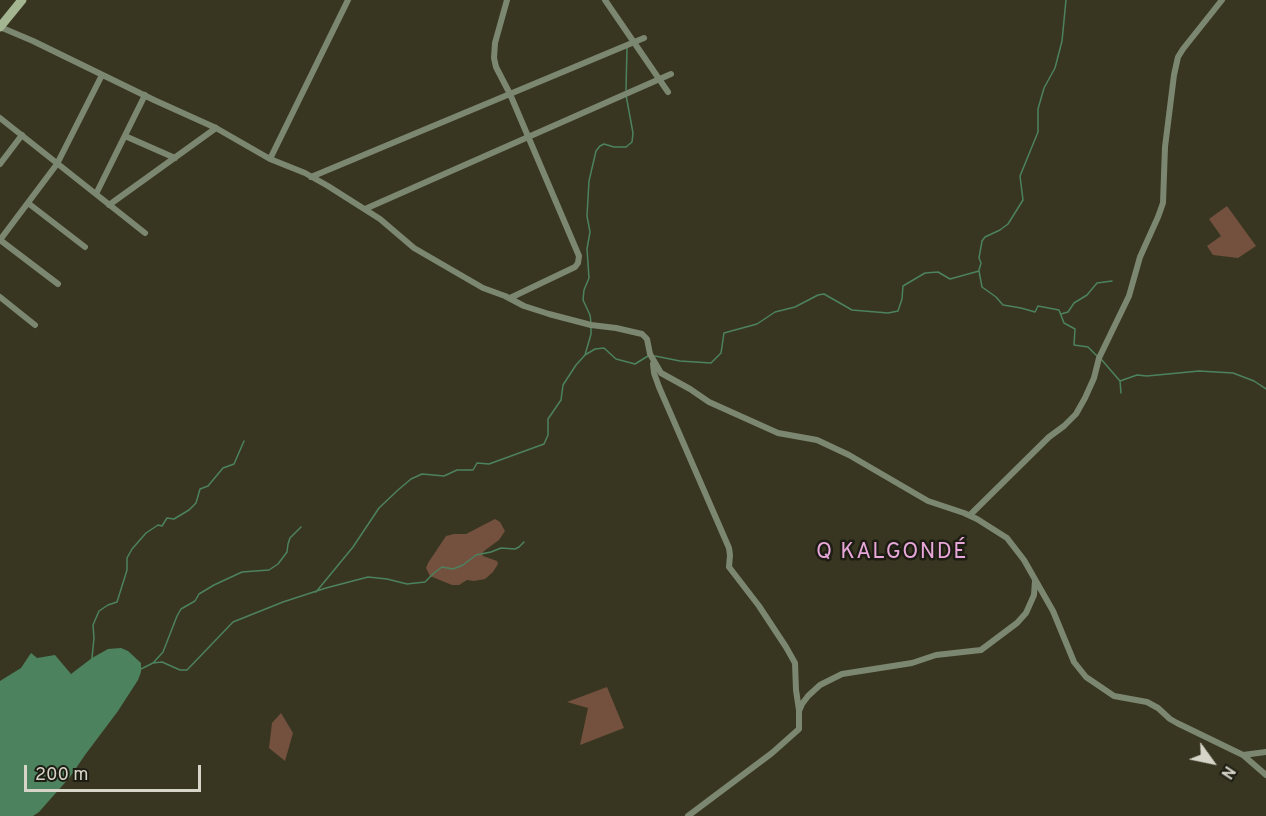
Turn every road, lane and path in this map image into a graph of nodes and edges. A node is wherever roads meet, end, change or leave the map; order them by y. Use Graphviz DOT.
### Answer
graph roads {
  1 [pos="22,0"];
  2 [pos="348,0"];
  3 [pos="507,0"];
  4 [pos="605,0"];
  5 [pos="1222,0"];
  6 [pos="0,27"];
  7 [pos="644,38"];
  8 [pos="634,42"];
  9 [pos="671,74"];
  10 [pos="102,75"];
  11 [pos="659,79"];
  12 [pos="668,92"];
  13 [pos="510,94"];
  14 [pos="145,95"];
  15 [pos="0,118"];
  16 [pos="216,128"];
  17 [pos="22,135"];
  18 [pos="125,136"];
  19 [pos="528,137"];
  20 [pos="175,158"];
  21 [pos="270,159"];
  22 [pos="0,164"];
  23 [pos="57,164"];
  24 [pos="311,177"];
  25 [pos="96,194"];
  26 [pos="28,203"];
  27 [pos="109,205"];
  28 [pos="365,209"];
  29 [pos="145,233"];
  30 [pos="0,240"];
  31 [pos="86,247"];
  32 [pos="58,284"];
  33 [pos="0,297"];
  34 [pos="510,298"];
  35 [pos="35,325"];
  36 [pos="653,360"];
  37 [pos="970,515"];
  38 [pos="1035,580"];
  39 [pos="799,711"];
  40 [pos="1266,752"];
  41 [pos="1243,754"];
  42 [pos="1266,775"];
  43 [pos="688,816"];
  1 -- 6 [label="street"];
  2 -- 21 [label="street"];
  3 -- 13 [label="street"];
  4 -- 8 [label="street"];
  5 -- 37 [label="street"];
  6 -- 10 [label="street"];
  7 -- 8 [label="street"];
  8 -- 11 [label="street"];
  8 -- 13 [label="street"];
  9 -- 11 [label="street"];
  10 -- 14 [label="street"];
  10 -- 23 [label="street"];
  11 -- 12 [label="street"];
  11 -- 19 [label="street"];
  13 -- 19 [label="street"];
  13 -- 24 [label="street"];
  14 -- 16 [label="street"];
  14 -- 18 [label="street"];
  15 -- 17 [label="street"];
  16 -- 20 [label="street"];
  16 -- 21 [label="street"];
  17 -- 22 [label="street"];
  17 -- 23 [label="street"];
  18 -- 20 [label="street"];
  18 -- 25 [label="street"];
  19 -- 28 [label="street"];
  19 -- 34 [label="street"];
  20 -- 27 [label="street"];
  21 -- 24 [label="street"];
  23 -- 25 [label="street"];
  23 -- 26 [label="street"];
  24 -- 28 [label="street"];
  25 -- 27 [label="street"];
  26 -- 30 [label="street"];
  26 -- 31 [label="street"];
  27 -- 29 [label="street"];
  28 -- 34 [label="street"];
  30 -- 32 [label="street"];
  33 -- 35 [label="street"];
  34 -- 36 [label="street"];
  36 -- 37 [label="street"];
  36 -- 39 [label="street"];
  37 -- 38 [label="street"];
  38 -- 39 [label="street"];
  38 -- 41 [label="street"];
  39 -- 43 [label="street"];
  40 -- 41 [label="street"];
  41 -- 42 [label="street"];
}
